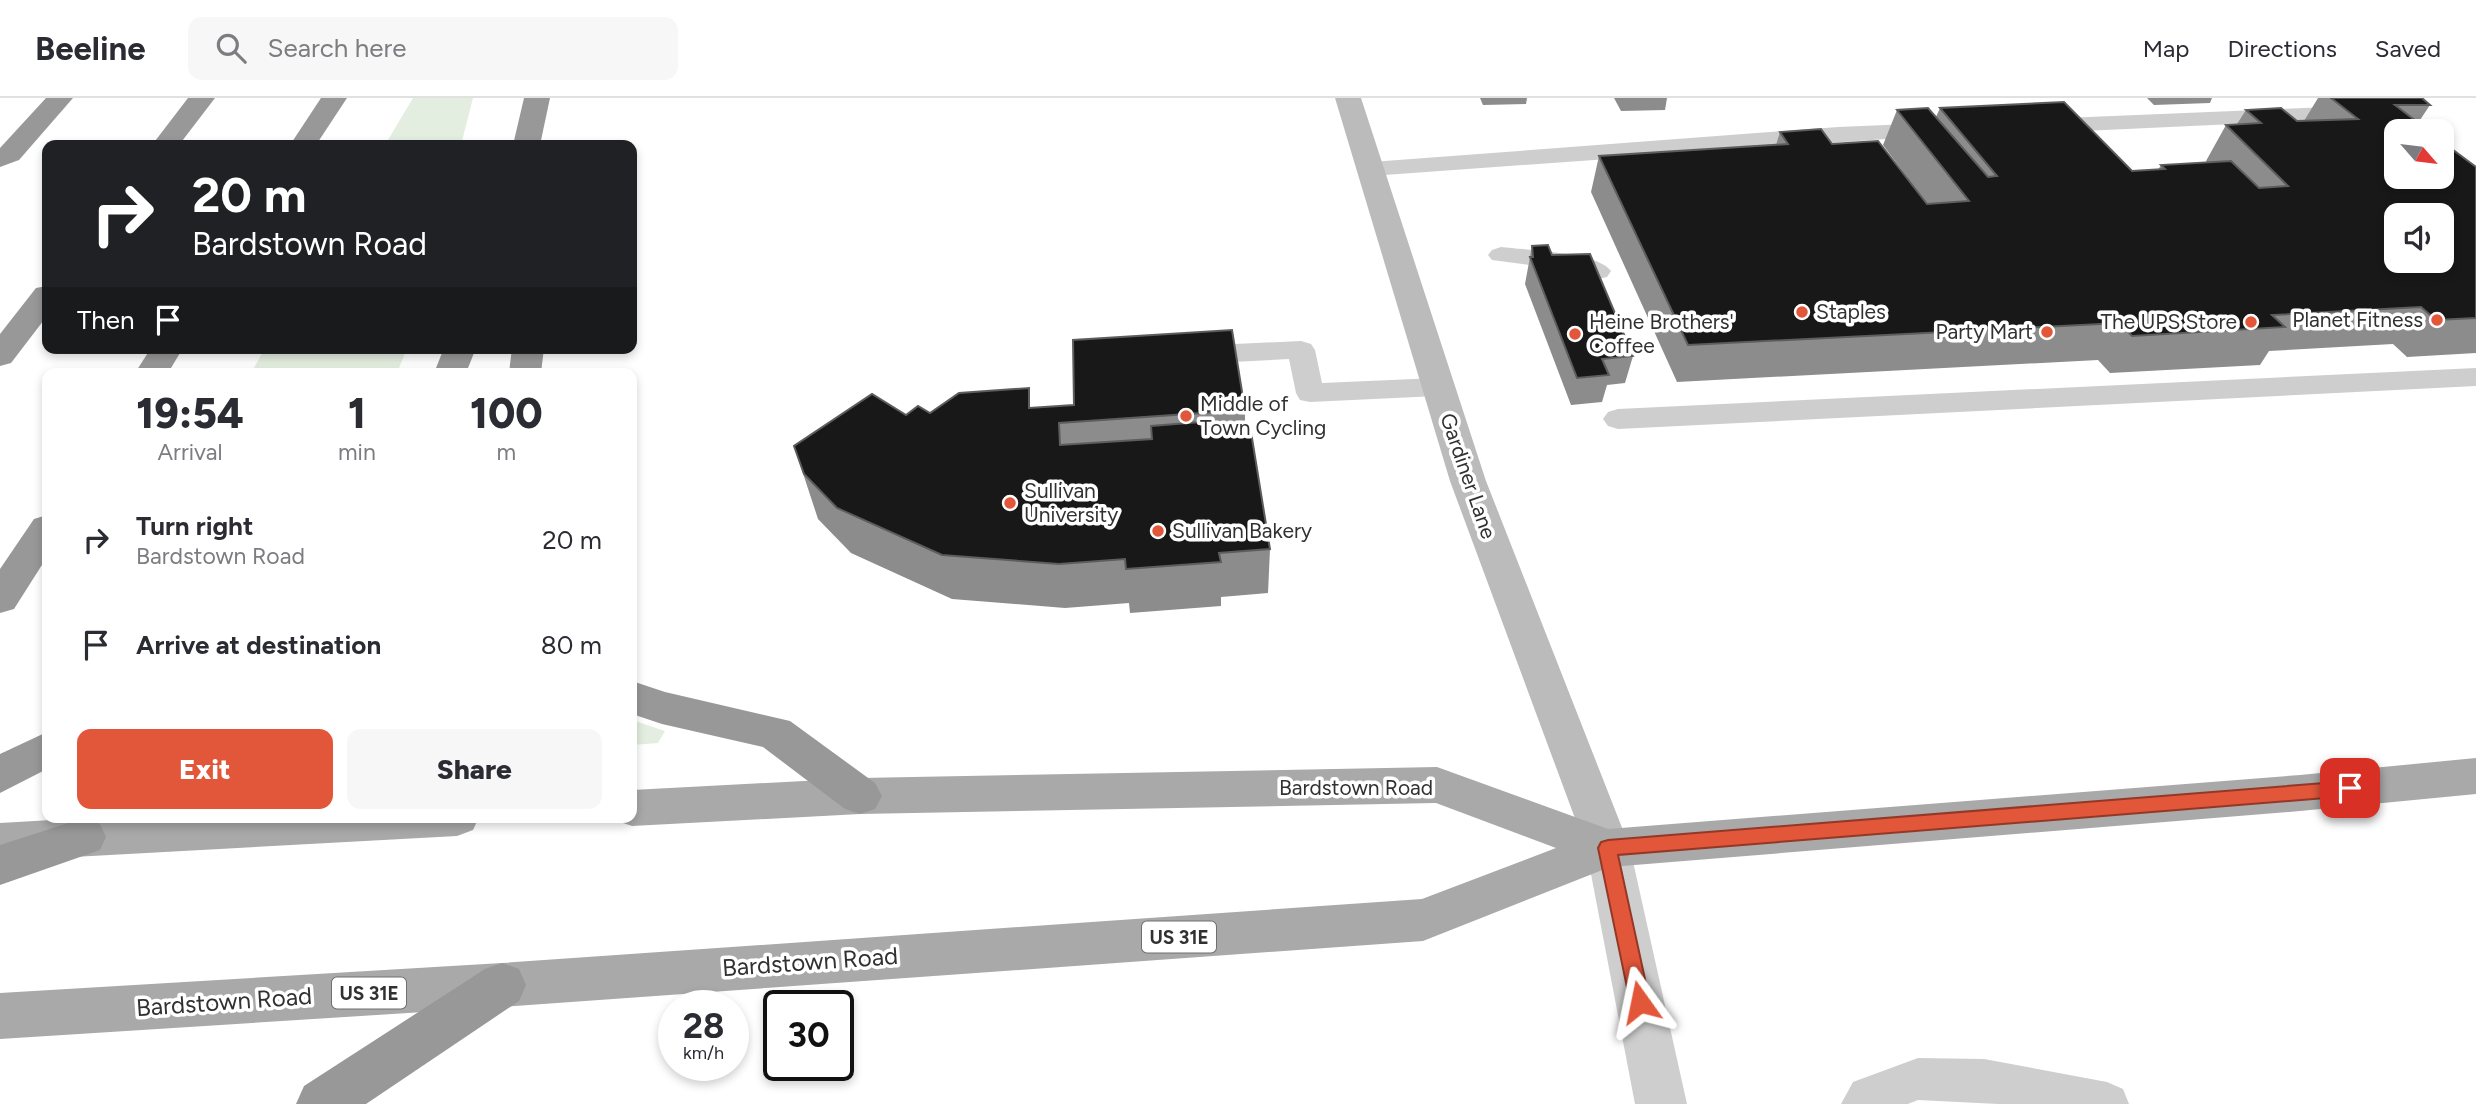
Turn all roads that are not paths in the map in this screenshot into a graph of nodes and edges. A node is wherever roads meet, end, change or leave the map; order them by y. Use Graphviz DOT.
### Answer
graph roads {
  1 [pos="61,98"];
  2 [pos="202,98"];
  3 [pos="334,98"];
  4 [pos="537,98"];
  5 [pos="1348,98"];
  6 [pos="2376,113"];
  7 [pos="2017,127"];
  8 [pos="1962,129"];
  9 [pos="530,137"];
  10 [pos="169,140"];
  11 [pos="306,140"];
  12 [pos="5,156"];
  13 [pos="1371,169"];
  14 [pos="2,187"];
  15 [pos="1501,255"];
  16 [pos="1598,271"];
  17 [pos="42,301"];
  18 [pos="1189,355"];
  19 [pos="0,356"];
  20 [pos="2476,377"];
  21 [pos="1437,387"];
  22 [pos="1618,419"];
  23 [pos="42,535"];
  24 [pos="0,598"];
  25 [pos="637,698"];
  26 [pos="42,752"];
  27 [pos="0,775"];
  28 [pos="2476,776"];
  29 [pos="860,796"];
  30 [pos="637,808"];
  31 [pos="345,823"];
  32 [pos="84,837"];
  33 [pos="0,842"];
  34 [pos="1608,848"];
  35 [pos="0,865"];
  36 [pos="502,985"];
  37 [pos="0,1016"];
  38 [pos="322,1104"];
  39 [pos="1661,1104"];
  40 [pos="1863,1104"];
  41 [pos="2107,1104"];
  1 -- 12 [label="highway"];
  2 -- 10 [label="highway"];
  3 -- 11 [label="highway"];
  4 -- 9 [label="highway"];
  5 -- 13 [label="main road, Gardiner Lane"];
  6 -- 7 [label="lane"];
  8 -- 13 [label="lane"];
  12 -- 14 [label="highway"];
  13 -- 21 [label="main road, Gardiner Lane"];
  15 -- 16 [label="lane"];
  17 -- 19 [label="highway"];
  18 -- 21 [label="lane"];
  20 -- 22 [label="lane"];
  21 -- 34 [label="main road, Gardiner Lane"];
  23 -- 24 [label="highway"];
  25 -- 29 [label="highway"];
  26 -- 27 [label="highway"];
  28 -- 34 [label="main road, Bardstown Road / US 31E"];
  29 -- 30 [label="main road, Bardstown Road / US 31E"];
  29 -- 34 [label="main road, Bardstown Road / US 31E"];
  31 -- 32 [label="main road"];
  32 -- 33 [label="main road"];
  32 -- 35 [label="highway"];
  34 -- 36 [label="main road, Bardstown Road / US 31E"];
  34 -- 39 [label="street"];
  36 -- 37 [label="main road, Bardstown Road / US 31E"];
  36 -- 38 [label="highway"];
  40 -- 41 [label="lane"];
}
